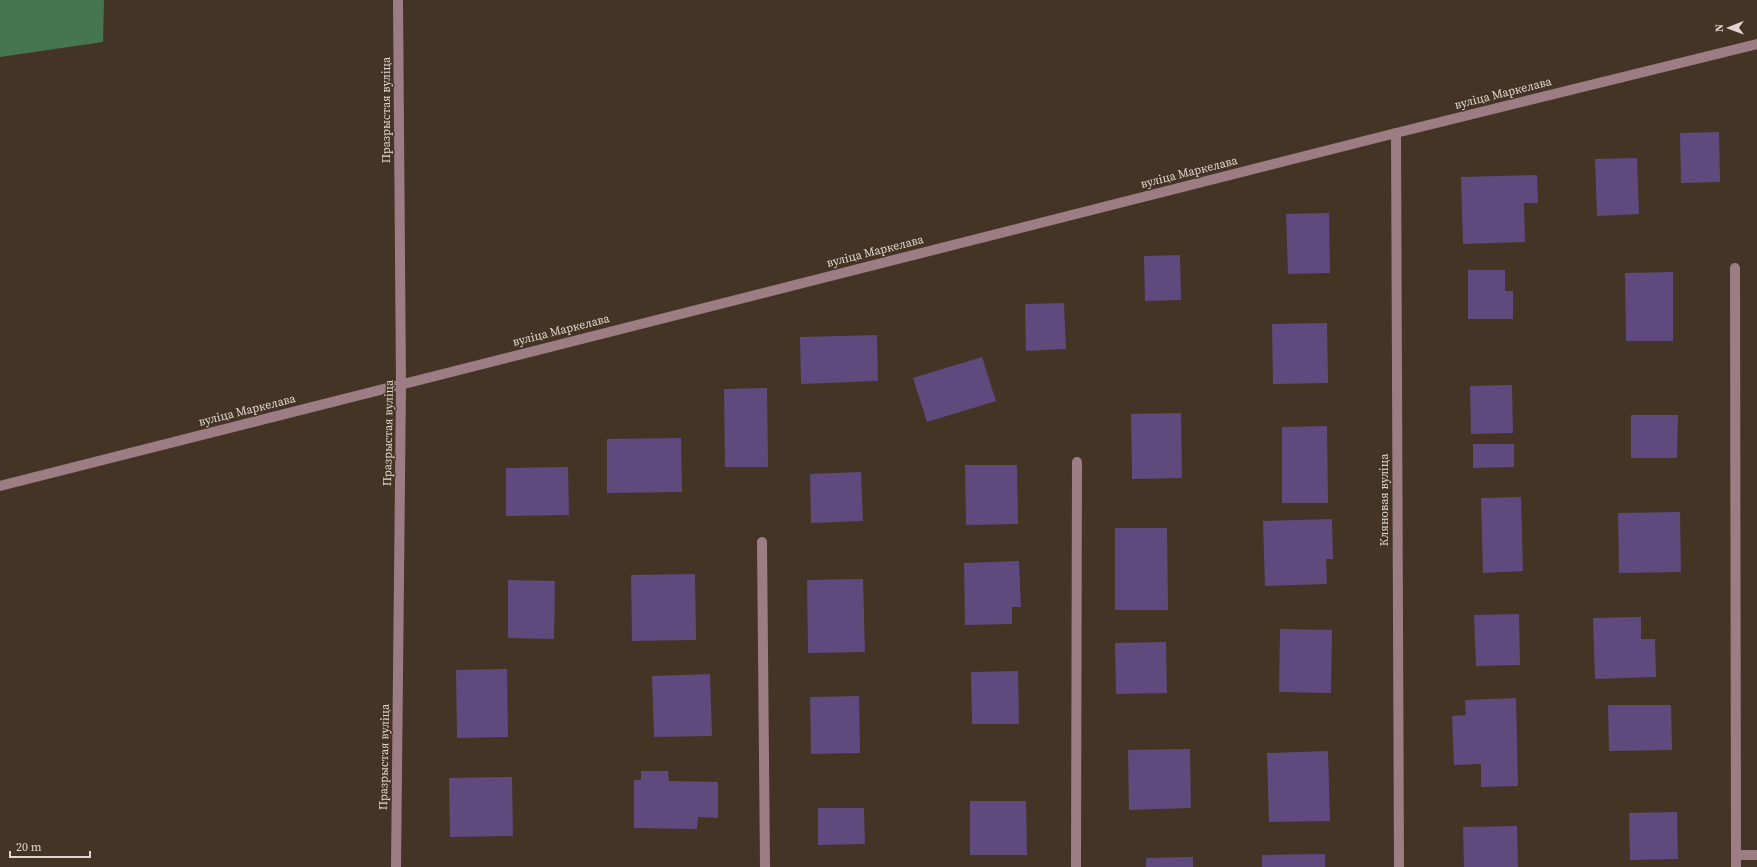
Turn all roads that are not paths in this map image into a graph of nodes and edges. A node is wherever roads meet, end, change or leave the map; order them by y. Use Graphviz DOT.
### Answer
graph roads {
  1 [pos="398,0"];
  2 [pos="1757,44"];
  3 [pos="1396,133"];
  4 [pos="1735,268"];
  5 [pos="401,384"];
  6 [pos="1077,462"];
  7 [pos="0,486"];
  8 [pos="762,542"];
  9 [pos="1736,855"];
  10 [pos="1757,855"];
  11 [pos="396,867"];
  12 [pos="765,867"];
  13 [pos="1076,867"];
  14 [pos="1399,867"];
  15 [pos="1736,867"];
  1 -- 5 [label="street, Празрыстая вуліца"];
  2 -- 3 [label="street, вуліца Маркелава"];
  3 -- 5 [label="street, вуліца Маркелава"];
  3 -- 14 [label="street, Кляновая вуліца"];
  4 -- 9 [label="street"];
  5 -- 7 [label="street, вуліца Маркелава"];
  5 -- 11 [label="street, Празрыстая вуліца"];
  6 -- 13 [label="street"];
  8 -- 12 [label="street"];
  9 -- 10 [label="street"];
  9 -- 15 [label="street"];
}
